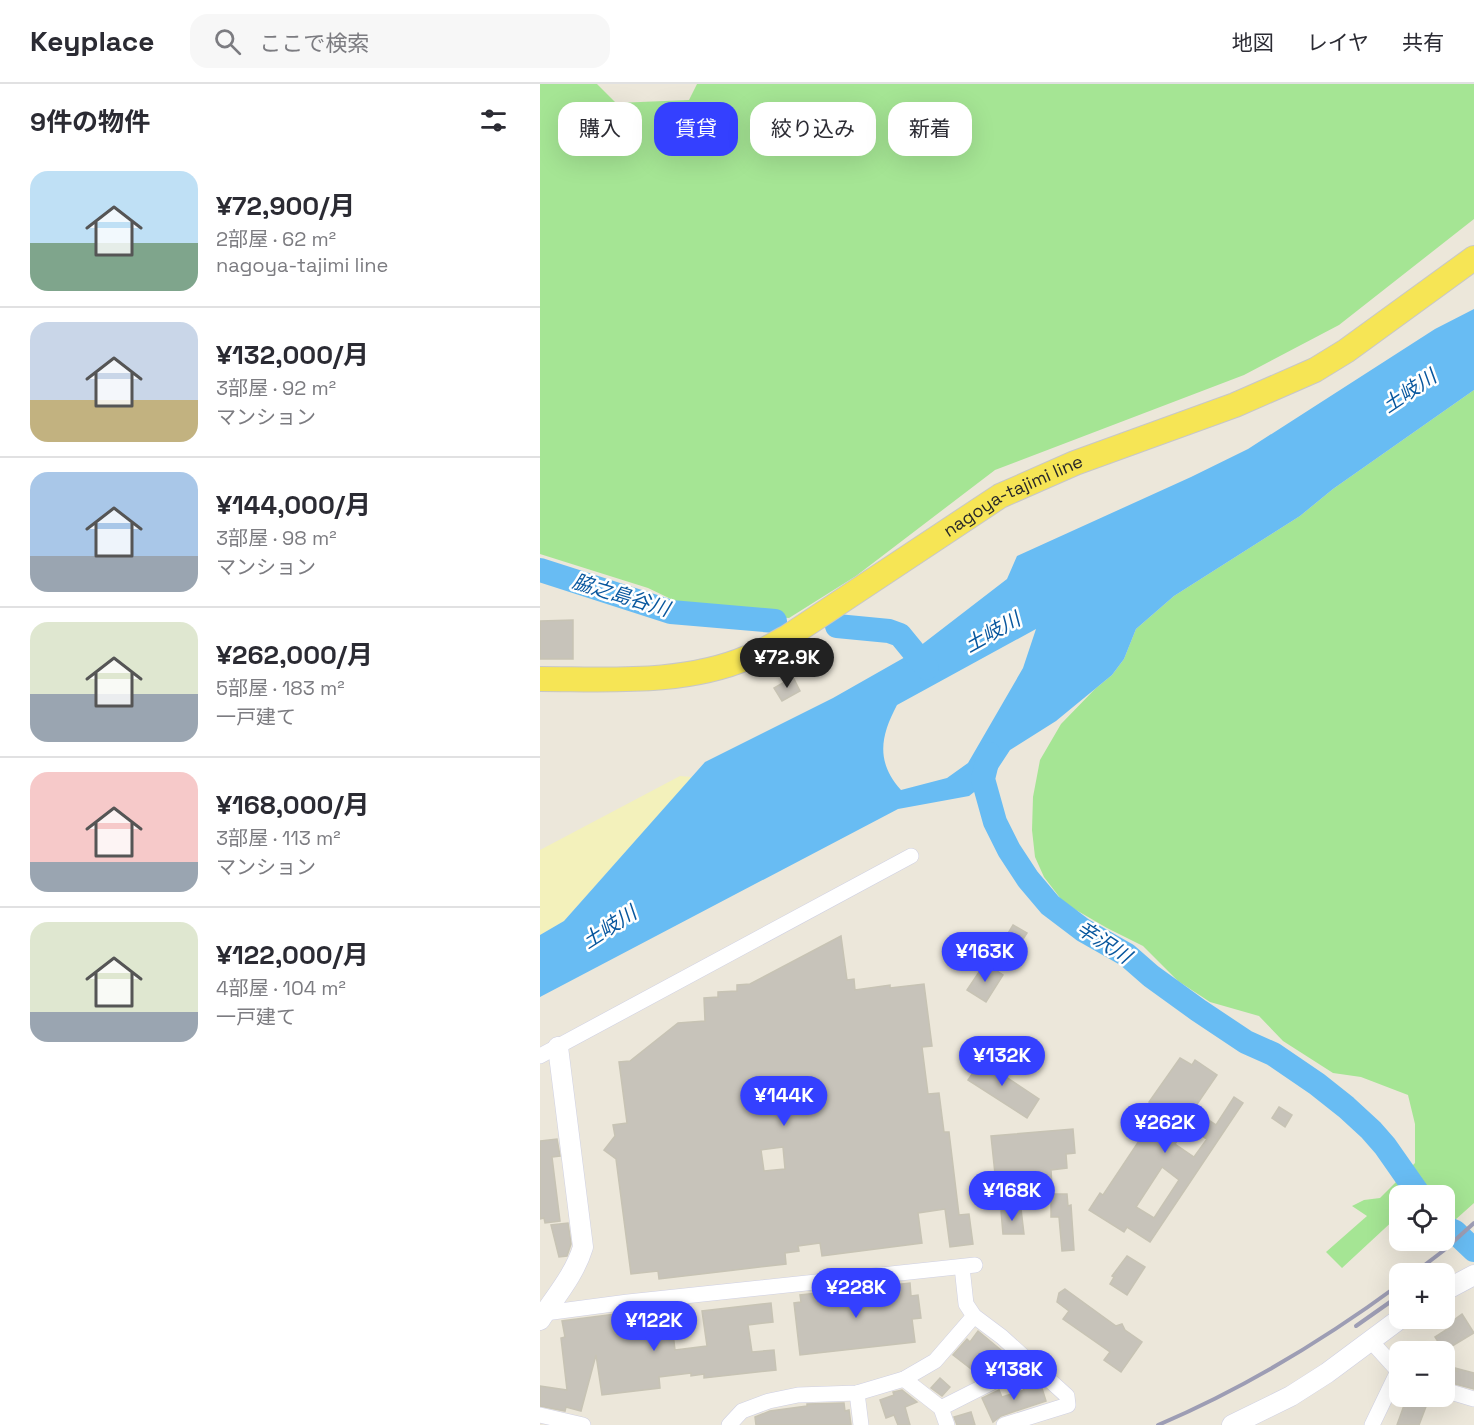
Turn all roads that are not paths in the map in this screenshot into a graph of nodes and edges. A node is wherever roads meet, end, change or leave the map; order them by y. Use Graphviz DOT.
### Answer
graph roads {
  1 [pos="1474,258"];
  2 [pos="540,679"];
  3 [pos="911,856"];
  4 [pos="549,1052"];
  5 [pos="974,1316"];
  6 [pos="542,1317"];
  7 [pos="1389,1327"];
  8 [pos="1370,1340"];
  9 [pos="1028,1360"];
  10 [pos="1389,1361"];
  11 [pos="904,1379"];
  12 [pos="1389,1392"];
  13 [pos="1455,1393"];
  14 [pos="857,1394"];
  15 [pos="1474,1399"];
  16 [pos="940,1408"];
  17 [pos="540,1415"];
  18 [pos="583,1425"];
  19 [pos="729,1425"];
  20 [pos="861,1425"];
  21 [pos="947,1425"];
  22 [pos="1004,1425"];
  23 [pos="1232,1425"];
  24 [pos="1372,1425"];
  1 -- 2 [label="main road, nagoya-tajimi line"];
  3 -- 4 [label="street"];
  4 -- 6 [label="street"];
  5 -- 6 [label="street"];
  5 -- 9 [label="street"];
  5 -- 11 [label="street"];
  7 -- 8 [label="street"];
  8 -- 10 [label="street"];
  8 -- 23 [label="street"];
  9 -- 16 [label="street"];
  9 -- 22 [label="street"];
  11 -- 14 [label="street"];
  11 -- 16 [label="street"];
  12 -- 24 [label="street"];
  13 -- 15 [label="street"];
  14 -- 19 [label="street"];
  14 -- 20 [label="street"];
  16 -- 21 [label="street"];
  17 -- 18 [label="street"];
}
